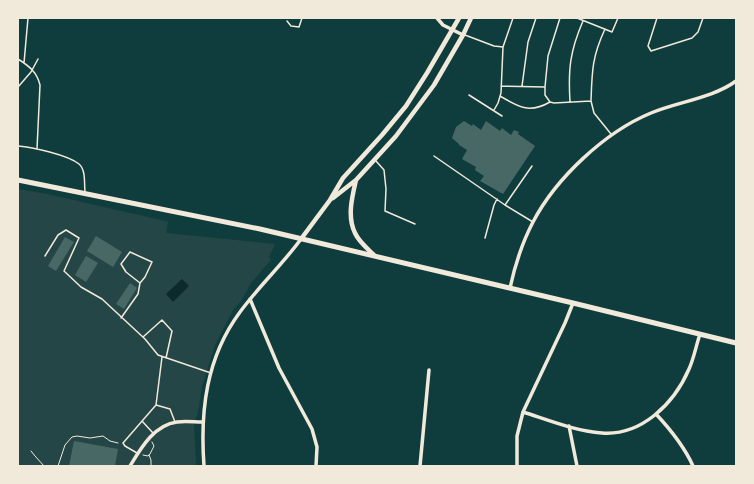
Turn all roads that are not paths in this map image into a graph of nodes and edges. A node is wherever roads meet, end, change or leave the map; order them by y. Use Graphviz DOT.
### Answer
graph roads {
  1 [pos="28,18"];
  2 [pos="302,18"];
  3 [pos="437,18"];
  4 [pos="459,18"];
  5 [pos="471,18"];
  6 [pos="513,18"];
  7 [pos="536,18"];
  8 [pos="560,18"];
  9 [pos="577,18"];
  10 [pos="618,18"];
  11 [pos="657,18"];
  12 [pos="703,18"];
  13 [pos="287,21"];
  14 [pos="583,21"];
  15 [pos="605,29"];
  16 [pos="453,30"];
  17 [pos="463,35"];
  18 [pos="503,47"];
  19 [pos="18,59"];
  20 [pos="38,59"];
  21 [pos="24,63"];
  22 [pos="32,69"];
  23 [pos="736,81"];
  24 [pos="501,86"];
  25 [pos="522,86"];
  26 [pos="18,87"];
  27 [pos="545,87"];
  28 [pos="469,95"];
  29 [pos="500,96"];
  30 [pos="591,101"];
  31 [pos="550,102"];
  32 [pos="570,102"];
  33 [pos="494,110"];
  34 [pos="502,116"];
  35 [pos="612,134"];
  36 [pos="18,146"];
  37 [pos="37,149"];
  38 [pos="434,156"];
  39 [pos="375,160"];
  40 [pos="532,166"];
  41 [pos="18,180"];
  42 [pos="356,180"];
  43 [pos="85,193"];
  44 [pos="497,199"];
  45 [pos="330,200"];
  46 [pos="505,205"];
  47 [pos="533,222"];
  48 [pos="415,224"];
  49 [pos="485,238"];
  50 [pos="301,239"];
  51 [pos="45,256"];
  52 [pos="374,256"];
  53 [pos="140,283"];
  54 [pos="510,288"];
  55 [pos="250,299"];
  56 [pos="573,303"];
  57 [pos="121,318"];
  58 [pos="700,334"];
  59 [pos="143,337"];
  60 [pos="736,343"];
  61 [pos="162,357"];
  62 [pos="166,358"];
  63 [pos="429,370"];
  64 [pos="211,373"];
  65 [pos="156,405"];
  66 [pos="522,412"];
  67 [pos="656,414"];
  68 [pos="142,421"];
  69 [pos="175,422"];
  70 [pos="202,422"];
  71 [pos="569,426"];
  72 [pos="154,434"];
  73 [pos="138,453"];
  74 [pos="130,466"];
  75 [pos="204,466"];
  76 [pos="316,466"];
  77 [pos="420,466"];
  78 [pos="517,466"];
  79 [pos="577,466"];
  80 [pos="692,466"];
  1 -- 21 [label="lane"];
  2 -- 13 [label="lane"];
  3 -- 16 [label="street"];
  4 -- 16 [label="street"];
  5 -- 17 [label="street"];
  6 -- 18 [label="lane"];
  7 -- 25 [label="lane"];
  8 -- 27 [label="lane"];
  9 -- 14 [label="lane"];
  10 -- 15 [label="lane"];
  11 -- 12 [label="lane"];
  14 -- 15 [label="lane"];
  14 -- 32 [label="lane"];
  15 -- 30 [label="lane"];
  16 -- 17 [label="street"];
  16 -- 45 [label="street"];
  17 -- 18 [label="lane"];
  17 -- 39 [label="street"];
  18 -- 24 [label="lane"];
  19 -- 21 [label="lane"];
  20 -- 22 [label="lane"];
  21 -- 22 [label="lane"];
  22 -- 26 [label="lane"];
  22 -- 37 [label="lane"];
  23 -- 35 [label="street"];
  24 -- 25 [label="lane"];
  24 -- 29 [label="lane"];
  25 -- 27 [label="lane"];
  27 -- 31 [label="lane"];
  28 -- 33 [label="lane"];
  29 -- 31 [label="lane"];
  29 -- 33 [label="lane"];
  30 -- 32 [label="lane"];
  30 -- 35 [label="lane"];
  31 -- 32 [label="lane"];
  33 -- 34 [label="lane"];
  35 -- 47 [label="street"];
  36 -- 37 [label="lane"];
  37 -- 43 [label="lane"];
  38 -- 44 [label="lane"];
  39 -- 42 [label="street"];
  39 -- 48 [label="lane"];
  40 -- 46 [label="lane"];
  41 -- 43 [label="main road"];
  42 -- 45 [label="street"];
  42 -- 52 [label="street"];
  43 -- 50 [label="main road"];
  44 -- 46 [label="lane"];
  44 -- 49 [label="lane"];
  45 -- 50 [label="street"];
  46 -- 47 [label="lane"];
  47 -- 54 [label="street"];
  50 -- 52 [label="main road"];
  50 -- 55 [label="street"];
  51 -- 57 [label="lane"];
  52 -- 54 [label="main road"];
  53 -- 53 [label="lane"];
  53 -- 57 [label="lane"];
  54 -- 56 [label="main road"];
  55 -- 64 [label="street"];
  55 -- 76 [label="street"];
  56 -- 58 [label="main road"];
  56 -- 66 [label="street"];
  57 -- 59 [label="lane"];
  58 -- 60 [label="main road"];
  58 -- 67 [label="street"];
  59 -- 61 [label="lane"];
  59 -- 62 [label="lane"];
  61 -- 62 [label="lane"];
  61 -- 65 [label="lane"];
  62 -- 64 [label="lane"];
  63 -- 77 [label="street"];
  64 -- 70 [label="street"];
  65 -- 68 [label="lane"];
  65 -- 69 [label="lane"];
  66 -- 71 [label="street"];
  66 -- 78 [label="street"];
  67 -- 71 [label="street"];
  67 -- 80 [label="street"];
  68 -- 72 [label="lane"];
  68 -- 73 [label="lane"];
  69 -- 70 [label="street"];
  69 -- 72 [label="street"];
  70 -- 75 [label="street"];
  71 -- 79 [label="street"];
  72 -- 73 [label="street"];
  73 -- 74 [label="street"];
}
